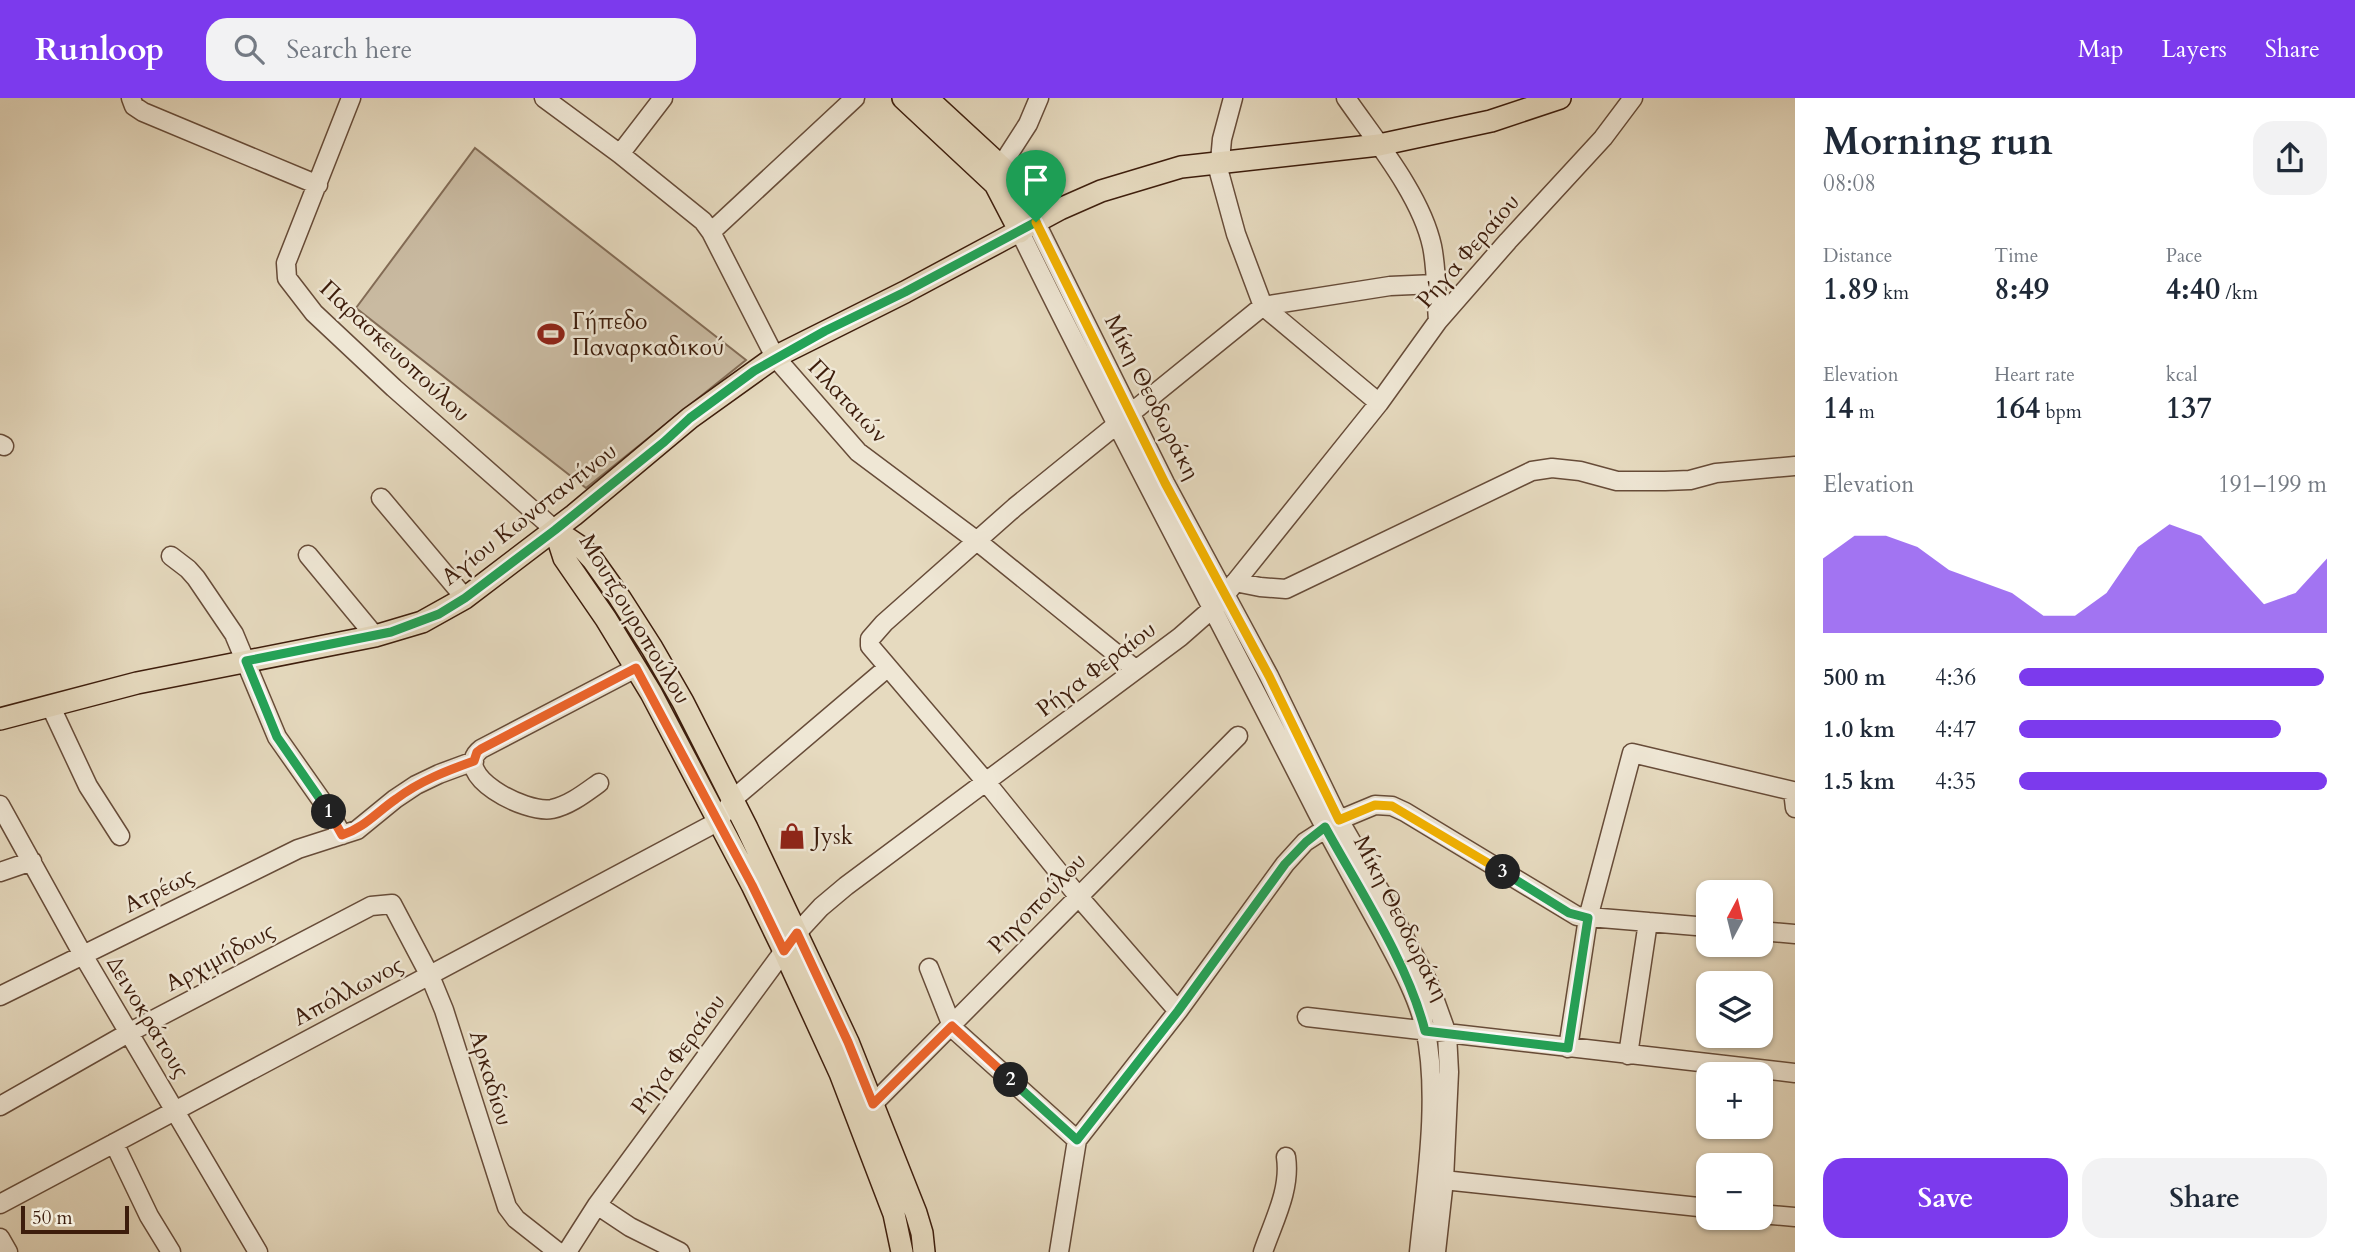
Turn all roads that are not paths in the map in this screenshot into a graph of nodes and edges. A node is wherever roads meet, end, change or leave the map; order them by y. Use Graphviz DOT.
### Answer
graph roads {
  1 [pos="544,98"];
  2 [pos="663,98"];
  3 [pos="855,98"];
  4 [pos="903,98"];
  5 [pos="927,98"];
  6 [pos="1039,98"];
  7 [pos="1233,98"];
  8 [pos="1346,98"];
  9 [pos="1560,98"];
  10 [pos="1633,98"];
  11 [pos="131,99"];
  12 [pos="347,100"];
  13 [pos="1378,145"];
  14 [pos="620,154"];
  15 [pos="1219,162"];
  16 [pos="1001,166"];
  17 [pos="318,185"];
  18 [pos="1028,227"];
  19 [pos="711,232"];
  20 [pos="1436,284"];
  21 [pos="1263,306"];
  22 [pos="1438,321"];
  23 [pos="775,357"];
  24 [pos="1378,403"];
  25 [pos="1123,418"];
  26 [pos="1795,466"];
  27 [pos="380,498"];
  28 [pos="555,530"];
  29 [pos="977,541"];
  30 [pos="308,555"];
  31 [pos="171,556"];
  32 [pos="1224,595"];
  33 [pos="465,598"];
  34 [pos="375,636"];
  35 [pos="246,661"];
  36 [pos="636,668"];
  37 [pos="887,668"];
  38 [pos="1135,669"];
  39 [pos="50,705"];
  40 [pos="0,719"];
  41 [pos="1238,736"];
  42 [pos="474,761"];
  43 [pos="986,782"];
  44 [pos="599,783"];
  45 [pos="733,799"];
  46 [pos="0,804"];
  47 [pos="1795,808"];
  48 [pos="719,821"];
  49 [pos="1332,823"];
  50 [pos="342,835"];
  51 [pos="120,836"];
  52 [pos="32,861"];
  53 [pos="0,872"];
  54 [pos="1078,896"];
  55 [pos="392,904"];
  56 [pos="1588,918"];
  57 [pos="1648,922"];
  58 [pos="1696,926"];
  59 [pos="1773,932"];
  60 [pos="797,933"];
  61 [pos="1795,934"];
  62 [pos="784,951"];
  63 [pos="83,955"];
  64 [pos="929,968"];
  65 [pos="430,976"];
  66 [pos="0,996"];
  67 [pos="1178,1011"];
  68 [pos="1307,1017"];
  69 [pos="952,1026"];
  70 [pos="1425,1031"];
  71 [pos="130,1032"];
  72 [pos="1447,1034"];
  73 [pos="1568,1048"];
  74 [pos="1628,1055"];
  75 [pos="1795,1073"];
  76 [pos="873,1104"];
  77 [pos="0,1106"];
  78 [pos="175,1110"];
  79 [pos="1077,1140"];
  80 [pos="114,1143"];
  81 [pos="1286,1157"];
  82 [pos="1435,1179"];
  83 [pos="0,1203"];
  84 [pos="597,1205"];
  85 [pos="1696,1207"];
  86 [pos="1773,1215"];
  87 [pos="1795,1217"];
  88 [pos="0,1238"];
  89 [pos="8,1252"];
  90 [pos="171,1252"];
  91 [pos="258,1252"];
  92 [pos="558,1252"];
  93 [pos="567,1252"];
  94 [pos="680,1252"];
  95 [pos="902,1252"];
  96 [pos="924,1252"];
  97 [pos="1059,1252"];
  98 [pos="1262,1252"];
  99 [pos="1419,1252"];
  100 [pos="1436,1252"];
  1 -- 14 [label="street, Πλαταιών"];
  2 -- 14 [label="street"];
  3 -- 19 [label="street"];
  4 -- 18 [label="main road, Μίκη Θεοδωράκη"];
  5 -- 16 [label="main road, Μίκη Θεοδωράκη"];
  6 -- 16 [label="street"];
  7 -- 15 [label="street"];
  8 -- 13 [label="street"];
  9 -- 13 [label="main road, Αγίου Κωνσταντίνου"];
  10 -- 22 [label="street, Ρήγα Φεραίου"];
  11 -- 17 [label="street"];
  12 -- 17 [label="street, Παρασκευοπούλου"];
  13 -- 15 [label="main road, Αγίου Κωνσταντίνου"];
  13 -- 20 [label="street"];
  14 -- 19 [label="street, Πλαταιών"];
  15 -- 18 [label="main road, Αγίου Κωνσταντίνου"];
  15 -- 21 [label="street"];
  16 -- 18 [label="main road, Μίκη Θεοδωράκη"];
  17 -- 28 [label="street, Παρασκευοπούλου"];
  18 -- 23 [label="main road, Αγίου Κωνσταντίνου"];
  18 -- 25 [label="street, Μίκη Θεοδωράκη"];
  19 -- 23 [label="street, Πλαταιών"];
  20 -- 21 [label="street"];
  20 -- 22 [label="street"];
  21 -- 24 [label="street"];
  21 -- 25 [label="street"];
  22 -- 24 [label="street, Ρήγα Φεραίου"];
  23 -- 28 [label="main road, Αγίου Κωνσταντίνου"];
  23 -- 29 [label="street, Πλαταιών"];
  24 -- 32 [label="street, Ρήγα Φεραίου"];
  25 -- 29 [label="street"];
  25 -- 32 [label="street, Μίκη Θεοδωράκη"];
  26 -- 32 [label="street"];
  27 -- 33 [label="street"];
  28 -- 33 [label="main road, Αγίου Κωνσταντίνου"];
  28 -- 36 [label="main road, Μουτζουροπούλου"];
  28 -- 45 [label="main road, Μουτζουροπούλου"];
  29 -- 37 [label="street"];
  29 -- 38 [label="street, Πλαταιών"];
  30 -- 34 [label="street"];
  31 -- 35 [label="street"];
  32 -- 38 [label="street, Ρήγα Φεραίου"];
  32 -- 49 [label="street, Μίκη Θεοδωράκη"];
  33 -- 34 [label="main road, Αγίου Κωνσταντίνου"];
  34 -- 35 [label="main road, Αγίου Κωνσταντίνου"];
  35 -- 39 [label="main road, Αγίου Κωνσταντίνου"];
  35 -- 50 [label="street"];
  36 -- 42 [label="street"];
  36 -- 48 [label="main road, Μουτζουροπούλου"];
  37 -- 43 [label="street"];
  37 -- 45 [label="street"];
  38 -- 43 [label="street, Ρήγα Φεραίου"];
  39 -- 40 [label="main road, Αγίου Κωνσταντίνου"];
  39 -- 51 [label="street"];
  41 -- 54 [label="street, Ρηγοπούλου"];
  42 -- 44 [label="street"];
  42 -- 50 [label="street, Ατρέως"];
  43 -- 54 [label="street"];
  43 -- 60 [label="street, Ρήγα Φεραίου"];
  45 -- 48 [label="street"];
  45 -- 60 [label="main road, Μουτζουροπούλου"];
  46 -- 52 [label="street, Δεινοκράτους"];
  47 -- 56 [label="street"];
  48 -- 62 [label="main road, Μουτζουροπούλου"];
  48 -- 65 [label="street, Απόλλωνος"];
  49 -- 56 [label="street"];
  49 -- 67 [label="street"];
  49 -- 70 [label="street, Μίκη Θεοδωράκη"];
  49 -- 72 [label="street, Μίκη Θεοδωράκη"];
  50 -- 63 [label="street, Ατρέως"];
  52 -- 53 [label="street"];
  52 -- 63 [label="street, Δεινοκράτους"];
  54 -- 67 [label="street"];
  54 -- 69 [label="street, Ρηγοπούλου"];
  55 -- 65 [label="street, Αρκαδίου"];
  55 -- 71 [label="street, Αρχιμήδους"];
  56 -- 57 [label="street"];
  56 -- 73 [label="street"];
  57 -- 58 [label="street"];
  57 -- 74 [label="street"];
  59 -- 61 [label="street"];
  60 -- 62 [label="street, Ρήγα Φεραίου"];
  60 -- 76 [label="main road, Μουτζουροπούλου"];
  62 -- 84 [label="street, Ρήγα Φεραίου"];
  62 -- 95 [label="main road, Μουτζουροπούλου"];
  63 -- 66 [label="street, Ατρέως"];
  63 -- 71 [label="street, Δεινοκράτους"];
  64 -- 69 [label="street"];
  65 -- 78 [label="street, Απόλλωνος"];
  65 -- 92 [label="street, Αρκαδίου"];
  67 -- 79 [label="street"];
  68 -- 70 [label="street"];
  69 -- 76 [label="street, Ρηγοπούλου"];
  69 -- 79 [label="street"];
  70 -- 72 [label="street"];
  70 -- 82 [label="street, Μίκη Θεοδωράκη"];
  71 -- 77 [label="street, Αρχιμήδους"];
  71 -- 78 [label="street, Δεινοκράτους"];
  72 -- 73 [label="street"];
  72 -- 82 [label="street, Μίκη Θεοδωράκη"];
  73 -- 74 [label="street"];
  74 -- 75 [label="street"];
  76 -- 96 [label="main road, Μουτζουροπούλου"];
  78 -- 80 [label="street, Απόλλωνος"];
  78 -- 91 [label="street, Δεινοκράτους"];
  79 -- 97 [label="street"];
  80 -- 83 [label="street, Απόλλωνος"];
  80 -- 90 [label="street"];
  81 -- 98 [label="street"];
  82 -- 85 [label="street"];
  82 -- 99 [label="street, Μίκη Θεοδωράκη"];
  82 -- 100 [label="street, Μίκη Θεοδωράκη"];
  84 -- 93 [label="street, Ρήγα Φεραίου"];
  84 -- 94 [label="street"];
  86 -- 87 [label="street"];
  88 -- 89 [label="street"];
}
